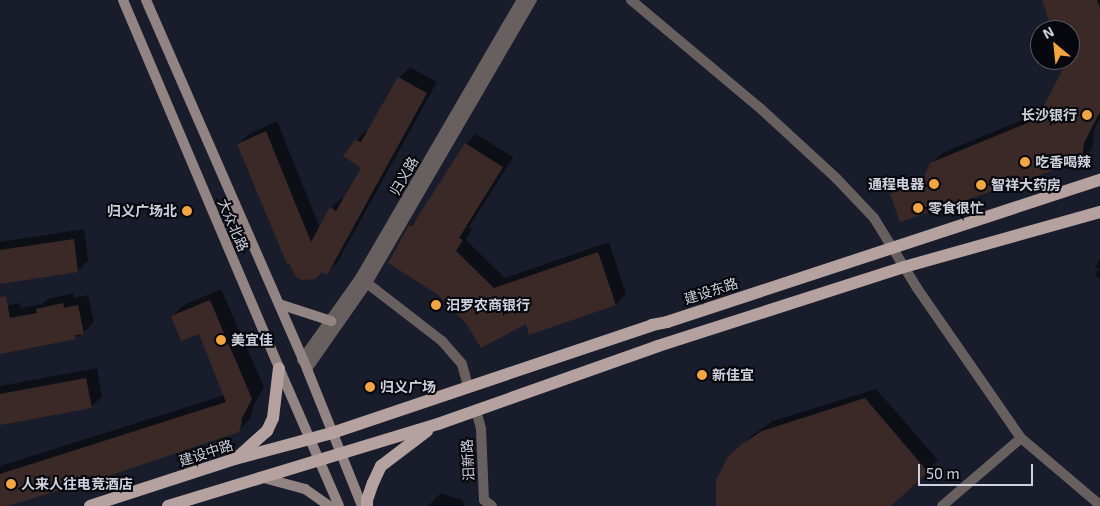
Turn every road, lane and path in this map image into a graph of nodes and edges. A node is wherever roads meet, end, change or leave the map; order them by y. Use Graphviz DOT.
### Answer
graph roads {
  1 [pos="123,0"];
  2 [pos="146,0"];
  3 [pos="522,0"];
  4 [pos="532,0"];
  5 [pos="631,0"];
  6 [pos="1100,180"];
  7 [pos="1100,212"];
  8 [pos="893,246"];
  9 [pos="904,267"];
  10 [pos="364,281"];
  11 [pos="279,304"];
  12 [pos="331,321"];
  13 [pos="305,365"];
  14 [pos="279,368"];
  15 [pos="468,387"];
  16 [pos="476,410"];
  17 [pos="438,424"];
  18 [pos="332,433"];
  19 [pos="310,438"];
  20 [pos="1021,438"];
  21 [pos="341,454"];
  22 [pos="235,459"];
  23 [pos="318,460"];
  24 [pos="259,477"];
  25 [pos="195,502"];
  26 [pos="488,503"];
  27 [pos="1100,505"];
  28 [pos="90,506"];
  29 [pos="168,506"];
  30 [pos="329,506"];
  31 [pos="340,506"];
  32 [pos="362,506"];
  33 [pos="367,506"];
  34 [pos="501,506"];
  35 [pos="942,506"];
  1 -- 14 [label="main road, 大众北路"];
  2 -- 11 [label="main road, 大众北路"];
  3 -- 10 [label="street, 归义路"];
  4 -- 10 [label="street"];
  5 -- 8 [label="street"];
  6 -- 8 [label="main road, 建设东路"];
  7 -- 9 [label="main road"];
  8 -- 9 [label="street"];
  8 -- 15 [label="main road, 建设东路"];
  9 -- 16 [label="main road"];
  9 -- 20 [label="street"];
  10 -- 12 [label="street, 归义路"];
  10 -- 13 [label="street"];
  10 -- 15 [label="street"];
  11 -- 12 [label="main road"];
  11 -- 13 [label="main road, 大众北路"];
  12 -- 13 [label="street, 归义路"];
  13 -- 18 [label="main road, 大众北路"];
  14 -- 19 [label="main road, 大众北路"];
  14 -- 22 [label="main road"];
  15 -- 18 [label="main road, 建设东路"];
  16 -- 17 [label="main road"];
  16 -- 26 [label="street, 汨新路"];
  17 -- 21 [label="main road"];
  17 -- 33 [label="main road"];
  18 -- 19 [label="main road, 建设中路"];
  18 -- 21 [label="main road, 大众北路"];
  19 -- 22 [label="main road, 建设中路"];
  19 -- 23 [label="main road, 大众北路"];
  20 -- 27 [label="street"];
  20 -- 35 [label="street"];
  21 -- 23 [label="main road"];
  21 -- 32 [label="main road, 大众北路"];
  22 -- 28 [label="main road, 建设中路"];
  23 -- 24 [label="main road"];
  23 -- 31 [label="main road, 大众北路"];
  24 -- 25 [label="main road"];
  24 -- 30 [label="main road"];
  25 -- 29 [label="main road"];
  26 -- 34 [label="street"];
}
